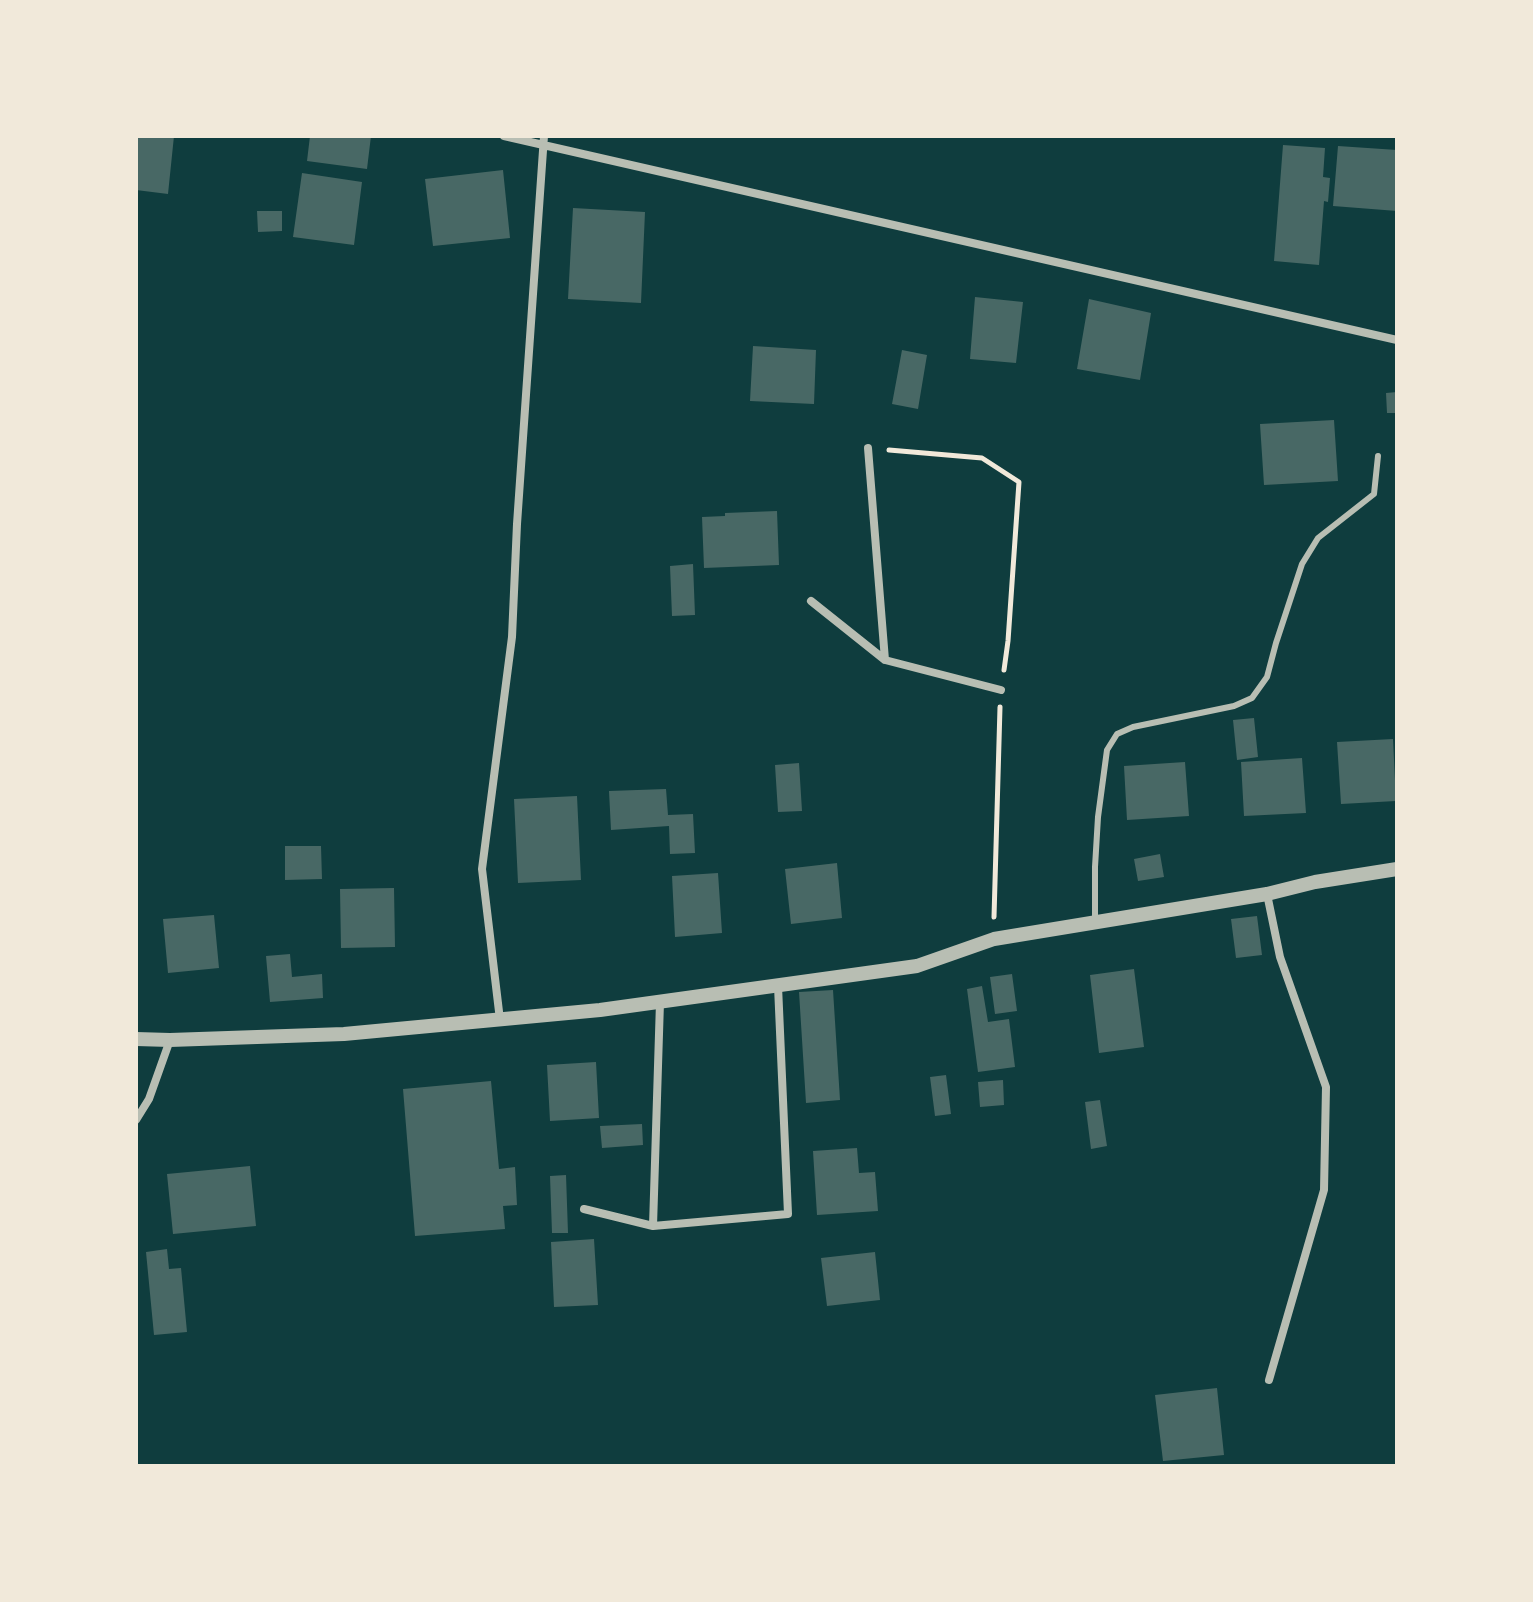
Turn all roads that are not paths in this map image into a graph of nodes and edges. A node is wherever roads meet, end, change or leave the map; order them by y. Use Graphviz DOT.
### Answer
graph roads {
  1 [pos="504,136"];
  2 [pos="543,140"];
  3 [pos="1397,340"];
  4 [pos="868,448"];
  5 [pos="1378,456"];
  6 [pos="811,601"];
  7 [pos="885,660"];
  8 [pos="1001,690"];
  9 [pos="1397,869"];
  10 [pos="1267,894"];
  11 [pos="1095,922"];
  12 [pos="778,986"];
  13 [pos="660,1002"];
  14 [pos="500,1020"];
  15 [pos="136,1039"];
  16 [pos="170,1040"];
  17 [pos="136,1120"];
  18 [pos="584,1209"];
  19 [pos="653,1226"];
  20 [pos="1269,1380"];
  1 -- 2 [label="street"];
  2 -- 3 [label="street"];
  2 -- 14 [label="street"];
  4 -- 7 [label="street"];
  5 -- 11 [label="lane"];
  6 -- 7 [label="street"];
  7 -- 8 [label="street"];
  9 -- 10 [label="street"];
  10 -- 11 [label="street"];
  10 -- 20 [label="street"];
  11 -- 12 [label="street"];
  12 -- 13 [label="street"];
  12 -- 19 [label="street"];
  13 -- 14 [label="street"];
  13 -- 19 [label="street"];
  14 -- 16 [label="street"];
  15 -- 16 [label="street"];
  16 -- 17 [label="street"];
  18 -- 19 [label="street"];
}
